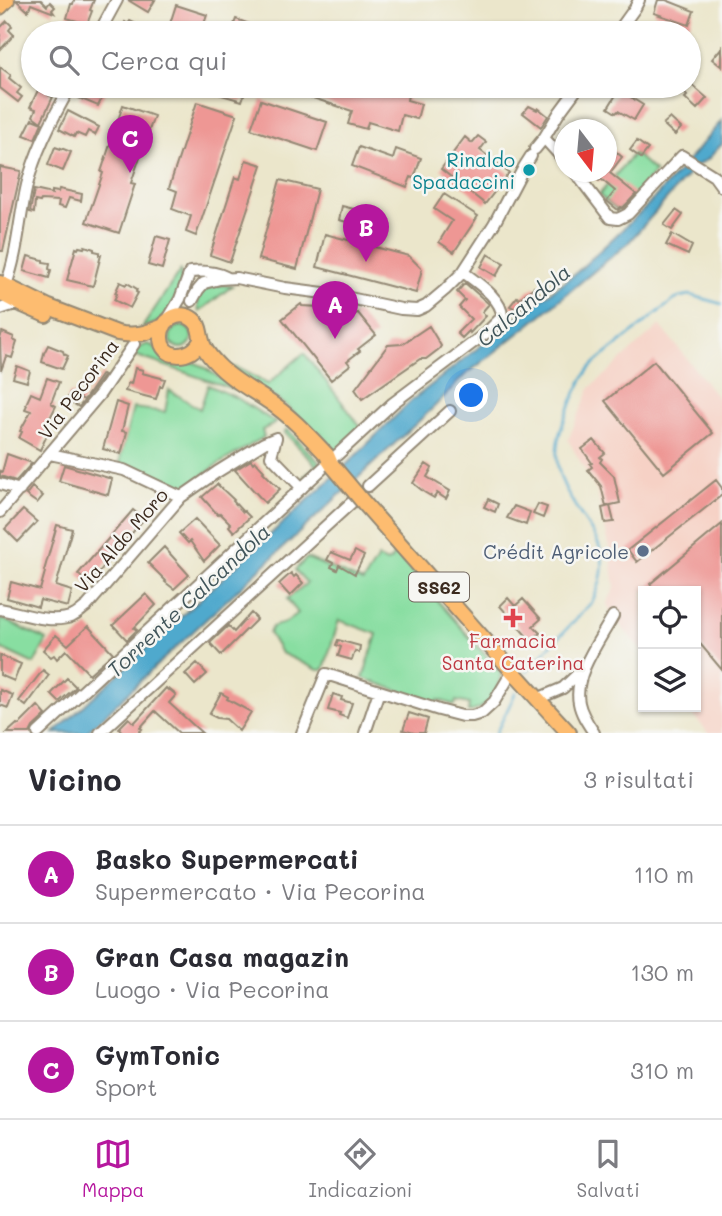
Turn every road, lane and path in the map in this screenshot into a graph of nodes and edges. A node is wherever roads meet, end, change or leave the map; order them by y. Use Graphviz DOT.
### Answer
graph roads {
  1 [pos="7,0"];
  2 [pos="117,0"];
  3 [pos="639,0"];
  4 [pos="0,7"];
  5 [pos="106,21"];
  6 [pos="626,21"];
  7 [pos="64,98"];
  8 [pos="570,98"];
  9 [pos="544,138"];
  10 [pos="554,148"];
  11 [pos="583,182"];
  12 [pos="722,187"];
  13 [pos="190,272"];
  14 [pos="463,272"];
  15 [pos="229,278"];
  16 [pos="2,287"];
  17 [pos="192,302"];
  18 [pos="23,305"];
  19 [pos="0,309"];
  20 [pos="192,318"];
  21 [pos="166,323"];
  22 [pos="201,340"];
  23 [pos="134,344"];
  24 [pos="163,345"];
  25 [pos="190,354"];
  26 [pos="450,411"];
  27 [pos="50,454"];
  28 [pos="331,464"];
  29 [pos="0,484"];
  30 [pos="368,486"];
  31 [pos="302,488"];
  32 [pos="20,489"];
  33 [pos="181,497"];
  34 [pos="358,503"];
  35 [pos="0,512"];
  36 [pos="0,609"];
  37 [pos="613,616"];
  38 [pos="584,667"];
  39 [pos="512,672"];
  40 [pos="379,691"];
  41 [pos="537,699"];
  42 [pos="38,733"];
  43 [pos="100,733"];
  44 [pos="302,733"];
  45 [pos="365,733"];
  46 [pos="569,733"];
  47 [pos="594,733"];
  1 -- 4 [label="main road"];
  2 -- 5 [label="street"];
  3 -- 6 [label="street"];
  7 -- 16 [label="street"];
  8 -- 9 [label="street"];
  9 -- 10 [label="street"];
  9 -- 14 [label="street"];
  11 -- 12 [label="street"];
  13 -- 15 [label="street"];
  13 -- 17 [label="street"];
  13 -- 21 [label="street"];
  14 -- 15 [label="street"];
  14 -- 28 [label="street"];
  15 -- 17 [label="street"];
  16 -- 18 [label="main road"];
  16 -- 21 [label="main road"];
  17 -- 20 [label="street"];
  18 -- 19 [label="street"];
  18 -- 23 [label="main road"];
  20 -- 21 [label="main road"];
  20 -- 22 [label="main road"];
  21 -- 24 [label="main road"];
  22 -- 25 [label="main road"];
  22 -- 28 [label="main road, SS62"];
  23 -- 24 [label="main road"];
  23 -- 27 [label="street, Via Pecorina"];
  24 -- 25 [label="main road"];
  25 -- 28 [label="main road, SS62"];
  26 -- 30 [label="street"];
  27 -- 32 [label="street, Via Pecorina"];
  27 -- 33 [label="street"];
  28 -- 31 [label="street"];
  28 -- 34 [label="main road, SS62, bridge"];
  29 -- 32 [label="street"];
  31 -- 33 [label="street, Via Aldo Moro"];
  31 -- 42 [label="street"];
  32 -- 35 [label="street, Via Pecorina"];
  33 -- 36 [label="street, Via Aldo Moro"];
  34 -- 39 [label="main road, SS62"];
  34 -- 43 [label="street"];
  37 -- 38 [label="street"];
  38 -- 41 [label="street"];
  38 -- 47 [label="street"];
  39 -- 40 [label="street"];
  39 -- 41 [label="main road, SS62"];
  40 -- 44 [label="street"];
  40 -- 45 [label="street"];
  41 -- 46 [label="main road, SS62"];
}
